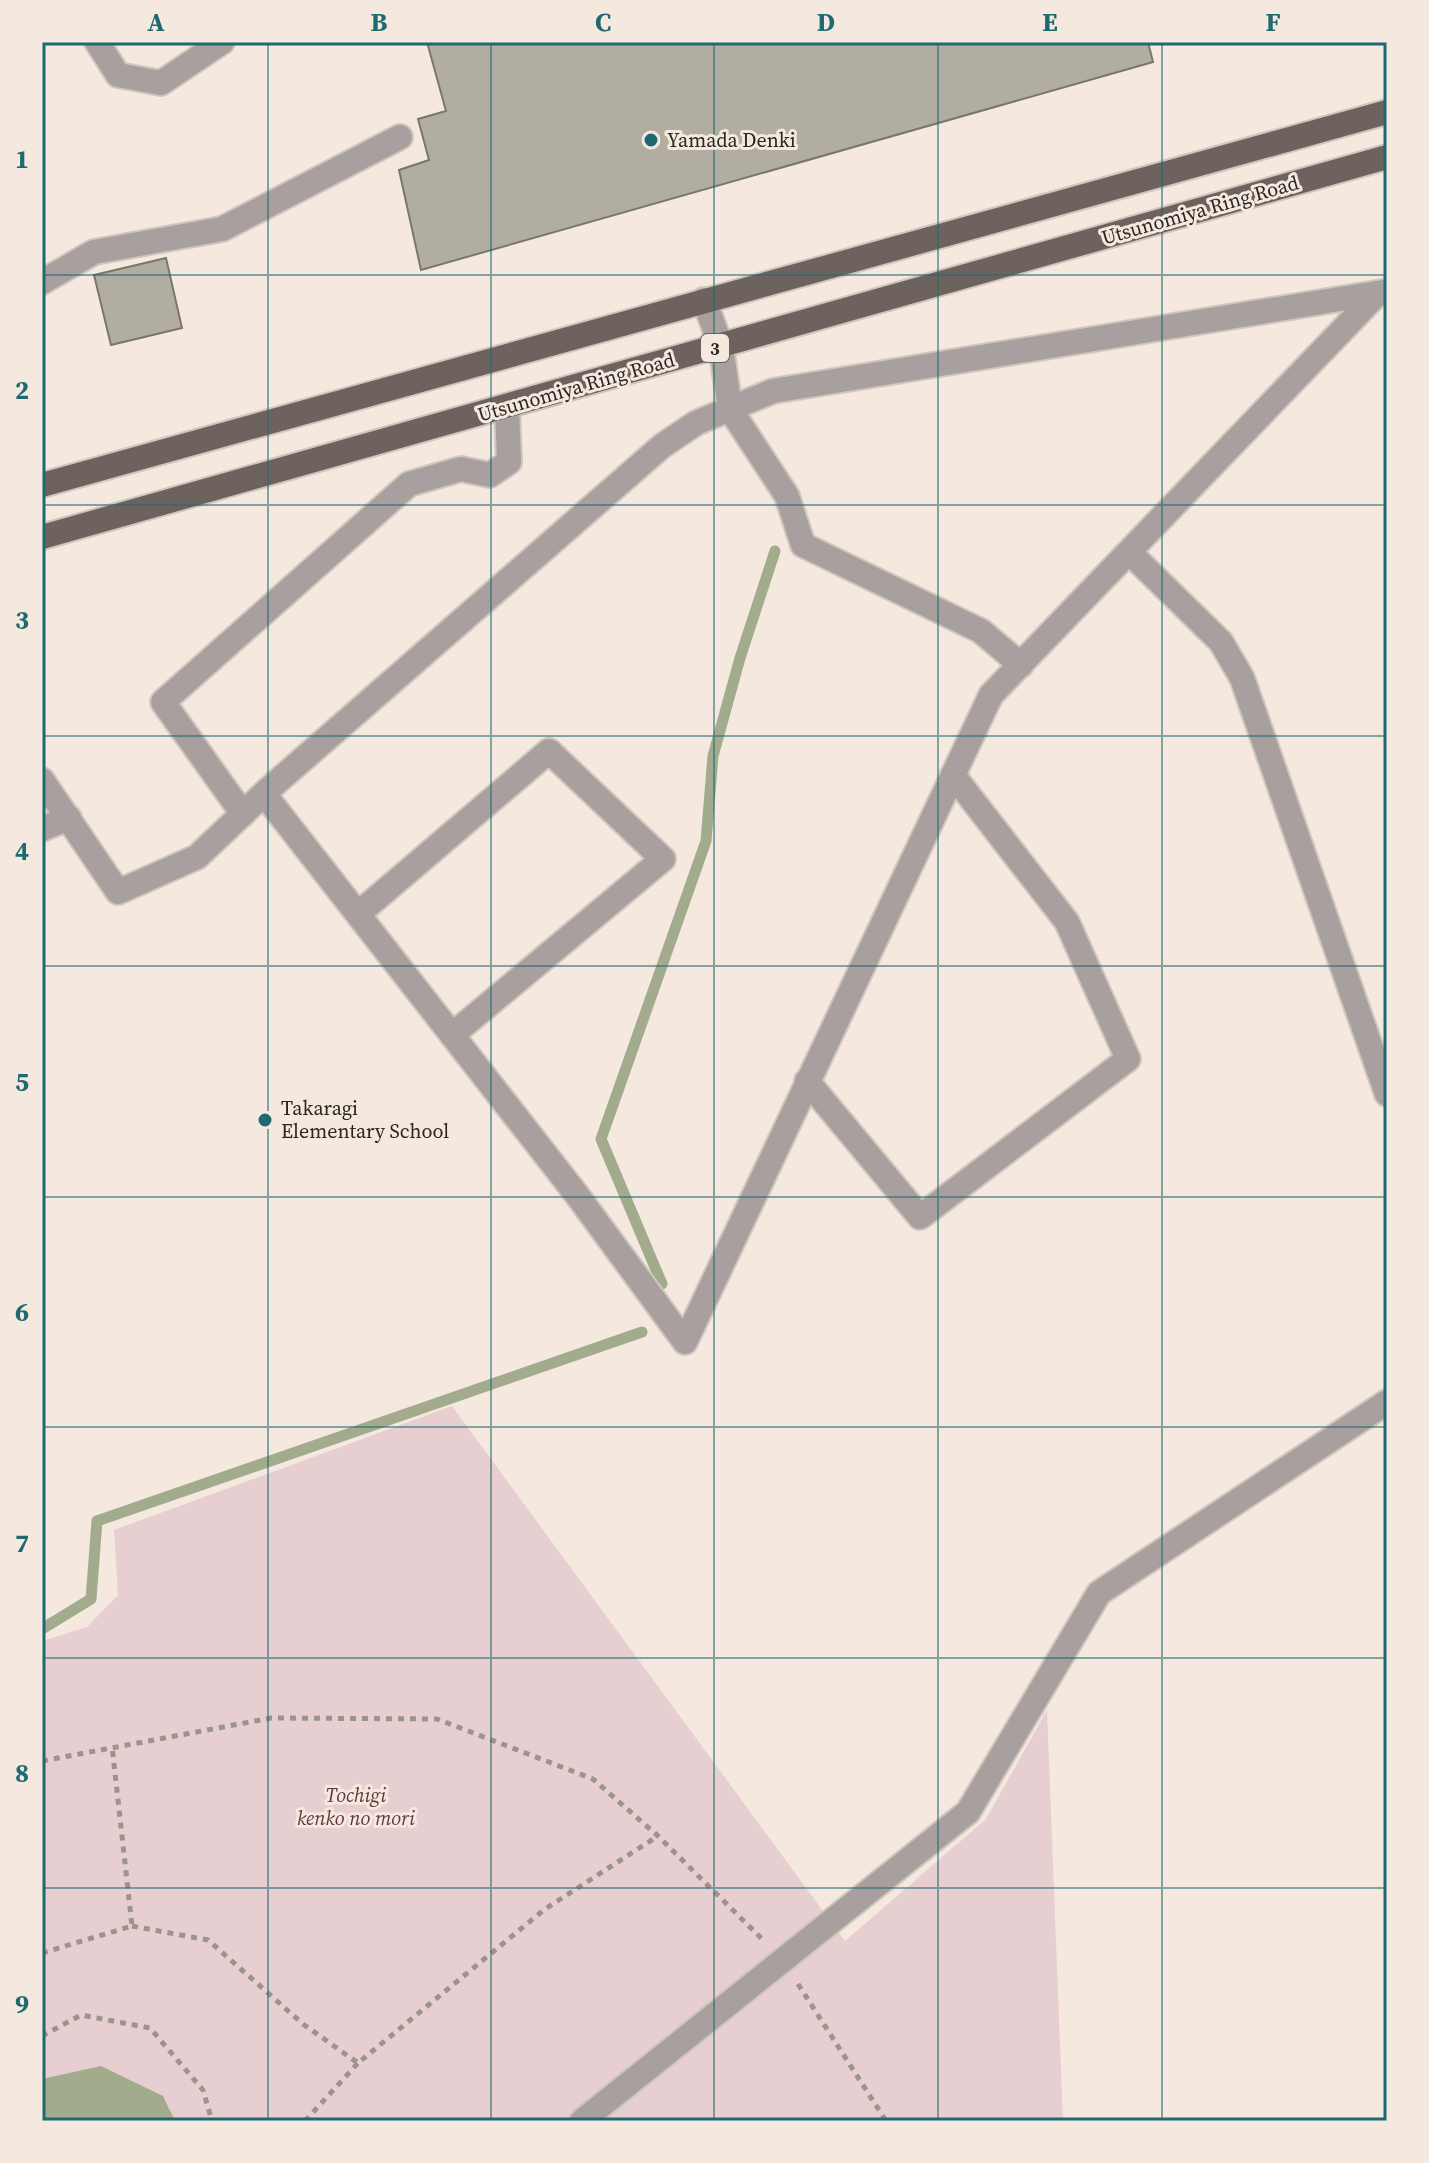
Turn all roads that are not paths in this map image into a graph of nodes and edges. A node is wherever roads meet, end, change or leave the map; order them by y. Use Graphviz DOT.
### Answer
graph roads {
  1 [pos="97,42"];
  2 [pos="222,42"];
  3 [pos="1387,99"];
  4 [pos="1387,112"];
  5 [pos="1332,127"];
  6 [pos="400,137"];
  7 [pos="1387,157"];
  8 [pos="1387,168"];
  9 [pos="1347,169"];
  10 [pos="42,282"];
  11 [pos="1383,292"];
  12 [pos="704,300"];
  13 [pos="721,346"];
  14 [pos="507,406"];
  15 [pos="730,409"];
  16 [pos="42,485"];
  17 [pos="42,537"];
  18 [pos="1131,554"];
  19 [pos="1021,665"];
  20 [pos="953,775"];
  21 [pos="42,780"];
  22 [pos="264,794"];
  23 [pos="243,814"];
  24 [pos="69,818"];
  25 [pos="42,829"];
  26 [pos="358,914"];
  27 [pos="452,1035"];
  28 [pos="807,1081"];
  29 [pos="1387,1094"];
  30 [pos="1387,1402"];
  31 [pos="582,2121"];
  1 -- 2 [label="street"];
  3 -- 5 [label="main road"];
  4 -- 5 [label="main road"];
  5 -- 12 [label="main road"];
  6 -- 10 [label="street"];
  7 -- 9 [label="main road, Utsunomiya Ring Road / 3"];
  8 -- 9 [label="main road, 3"];
  9 -- 13 [label="main road, Utsunomiya Ring Road / 3"];
  11 -- 15 [label="street"];
  11 -- 18 [label="street"];
  12 -- 13 [label="street"];
  12 -- 16 [label="main road"];
  13 -- 14 [label="main road, Utsunomiya Ring Road / 3"];
  13 -- 15 [label="street"];
  14 -- 17 [label="main road, Utsunomiya Ring Road / 3"];
  14 -- 23 [label="street"];
  15 -- 19 [label="street"];
  15 -- 22 [label="street"];
  18 -- 19 [label="street"];
  18 -- 29 [label="street"];
  19 -- 20 [label="street"];
  20 -- 28 [label="street"];
  20 -- 28 [label="street"];
  21 -- 24 [label="street"];
  22 -- 23 [label="street"];
  22 -- 26 [label="street"];
  23 -- 24 [label="street"];
  24 -- 25 [label="street"];
  26 -- 27 [label="street"];
  26 -- 27 [label="street"];
  27 -- 28 [label="street"];
  30 -- 31 [label="street"];
}
